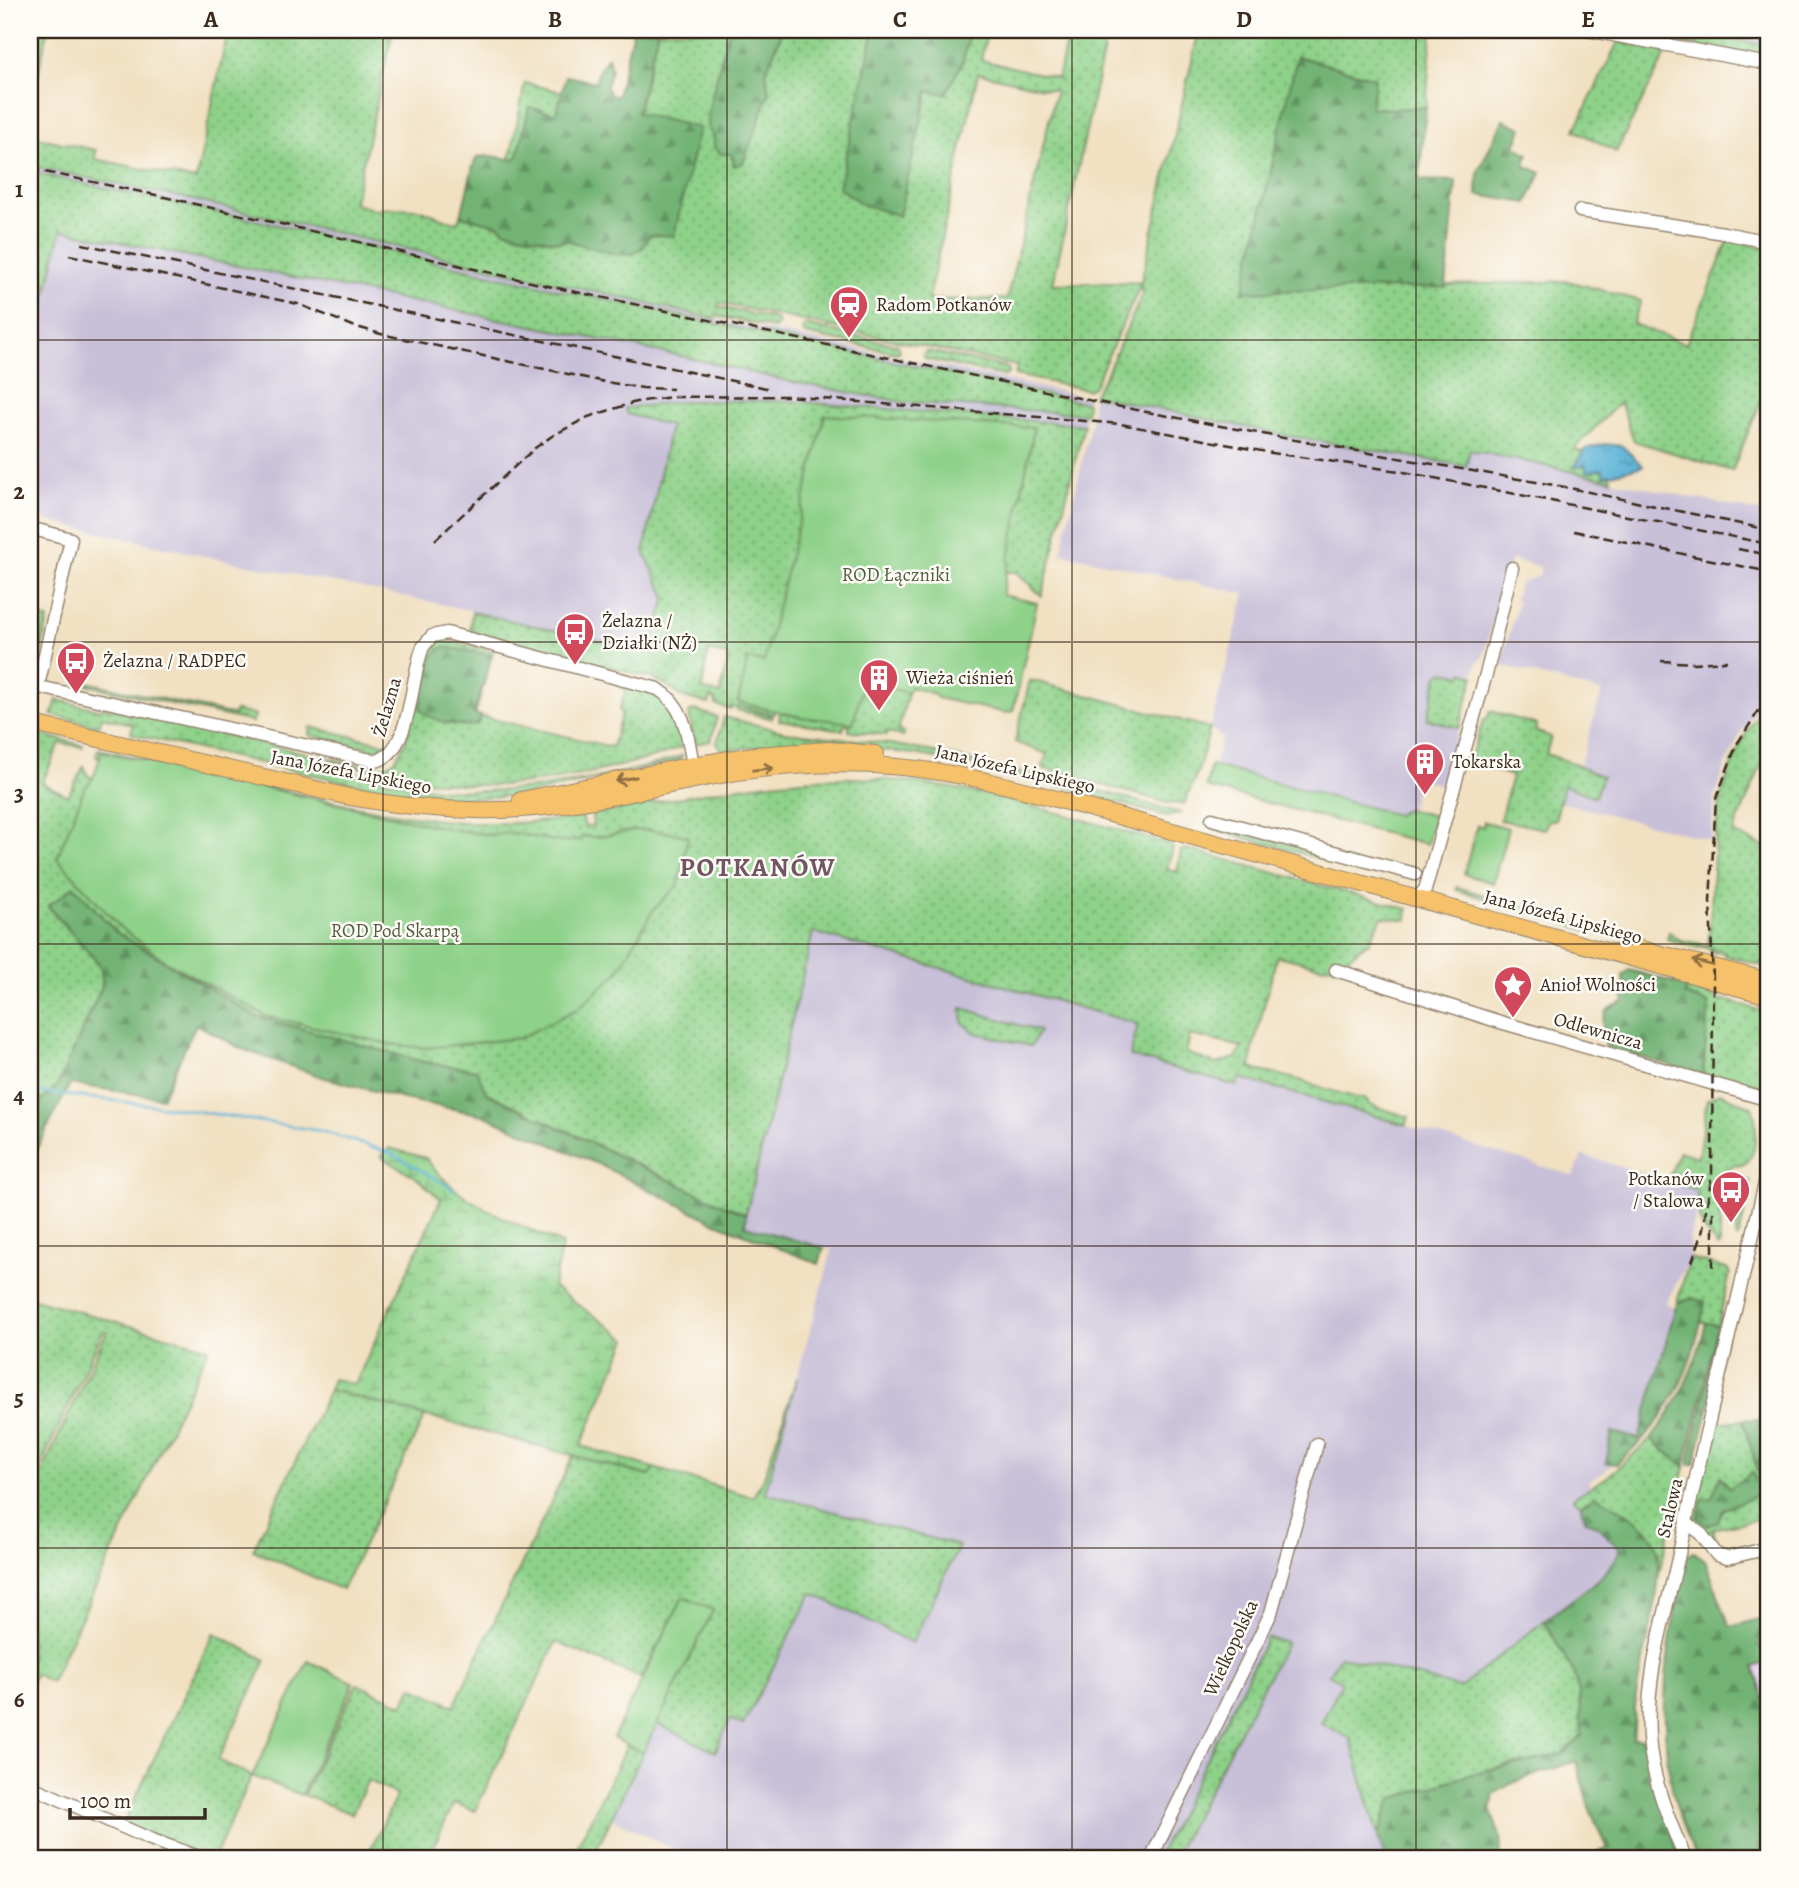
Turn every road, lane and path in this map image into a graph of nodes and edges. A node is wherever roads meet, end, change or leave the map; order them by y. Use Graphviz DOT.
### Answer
graph roads {
  1 [pos="1586,30"];
  2 [pos="1769,64"];
  3 [pos="1580,211"];
  4 [pos="1769,242"];
  5 [pos="30,528"];
  6 [pos="1512,568"];
  7 [pos="34,685"];
  8 [pos="30,713"];
  9 [pos="30,723"];
  10 [pos="694,772"];
  11 [pos="1212,820"];
  12 [pos="1415,874"];
  13 [pos="1424,897"];
  14 [pos="1336,970"];
  15 [pos="1769,981"];
  16 [pos="1769,996"];
  17 [pos="1769,1099"];
  18 [pos="1769,1166"];
  19 [pos="1317,1444"];
  20 [pos="1686,1523"];
  21 [pos="1769,1548"];
  22 [pos="30,1786"];
  23 [pos="201,1858"];
  24 [pos="1151,1858"];
  25 [pos="1685,1858"];
  1 -- 2 [label="street"];
  3 -- 4 [label="street"];
  5 -- 7 [label="street"];
  6 -- 13 [label="street"];
  7 -- 10 [label="street, Żelazna"];
  10 -- 8 [label="main road, Jana Józefa Lipskiego, one-way"];
  9 -- 10 [label="main road, Jana Józefa Lipskiego"];
  10 -- 13 [label="main road, Jana Józefa Lipskiego"];
  11 -- 12 [label="street"];
  15 -- 13 [label="main road, Jana Józefa Lipskiego, one-way"];
  13 -- 16 [label="main road, Jana Józefa Lipskiego"];
  14 -- 17 [label="street, Odlewnicza"];
  18 -- 20 [label="street, Stalowa"];
  19 -- 24 [label="street, Wielkopolska"];
  20 -- 21 [label="street"];
  20 -- 25 [label="street, Stalowa"];
  22 -- 23 [label="street"];
}
